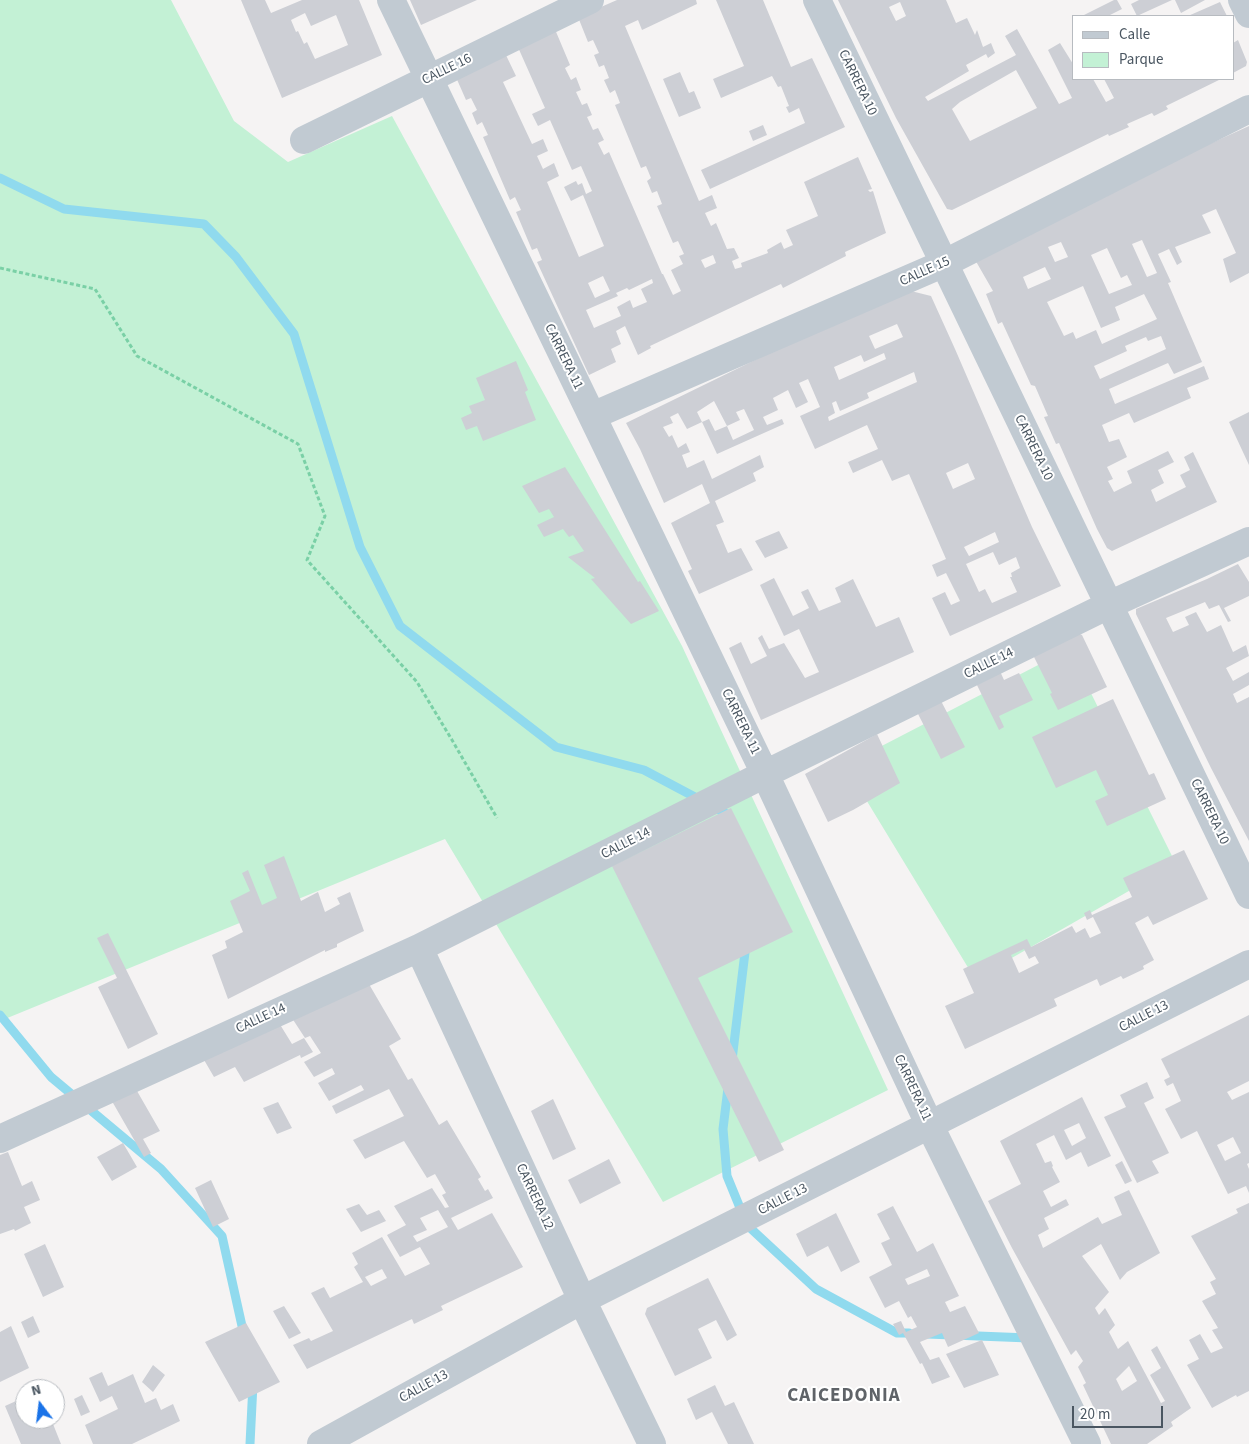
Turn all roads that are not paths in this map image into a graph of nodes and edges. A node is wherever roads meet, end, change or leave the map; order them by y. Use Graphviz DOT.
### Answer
graph roads {
  1 [pos="391,0"];
  2 [pos="590,0"];
  3 [pos="817,0"];
  4 [pos="1242,0"];
  5 [pos="1249,14"];
  6 [pos="429,79"];
  7 [pos="1249,108"];
  8 [pos="304,140"];
  9 [pos="944,264"];
  10 [pos="592,416"];
  11 [pos="1249,541"];
  12 [pos="1109,605"];
  13 [pos="765,774"];
  14 [pos="1249,895"];
  15 [pos="419,948"];
  16 [pos="1249,964"];
  17 [pos="930,1126"];
  18 [pos="0,1139"];
  19 [pos="582,1300"];
  20 [pos="321,1444"];
  21 [pos="652,1444"];
  22 [pos="1087,1444"];
  1 -- 6 [label="street, CARRERA 11"];
  2 -- 6 [label="street, CALLE 16"];
  3 -- 9 [label="street, CARRERA 10"];
  4 -- 5 [label="street"];
  6 -- 8 [label="street, CALLE 16"];
  6 -- 10 [label="street, CARRERA 11"];
  7 -- 9 [label="street, CALLE 15"];
  9 -- 10 [label="street, CALLE 15"];
  9 -- 12 [label="street, CARRERA 10"];
  10 -- 13 [label="street, CARRERA 11"];
  11 -- 12 [label="street, CALLE 14"];
  12 -- 13 [label="street, CALLE 14"];
  12 -- 14 [label="street, CARRERA 10"];
  13 -- 15 [label="street, CALLE 14"];
  13 -- 17 [label="street, CARRERA 11"];
  15 -- 18 [label="street, CALLE 14"];
  15 -- 19 [label="street, CARRERA 12"];
  16 -- 17 [label="street, CALLE 13"];
  17 -- 19 [label="street, CALLE 13"];
  17 -- 22 [label="street, CARRERA 11"];
  19 -- 20 [label="street, CALLE 13"];
  19 -- 21 [label="street, CARRERA 12"];
}
